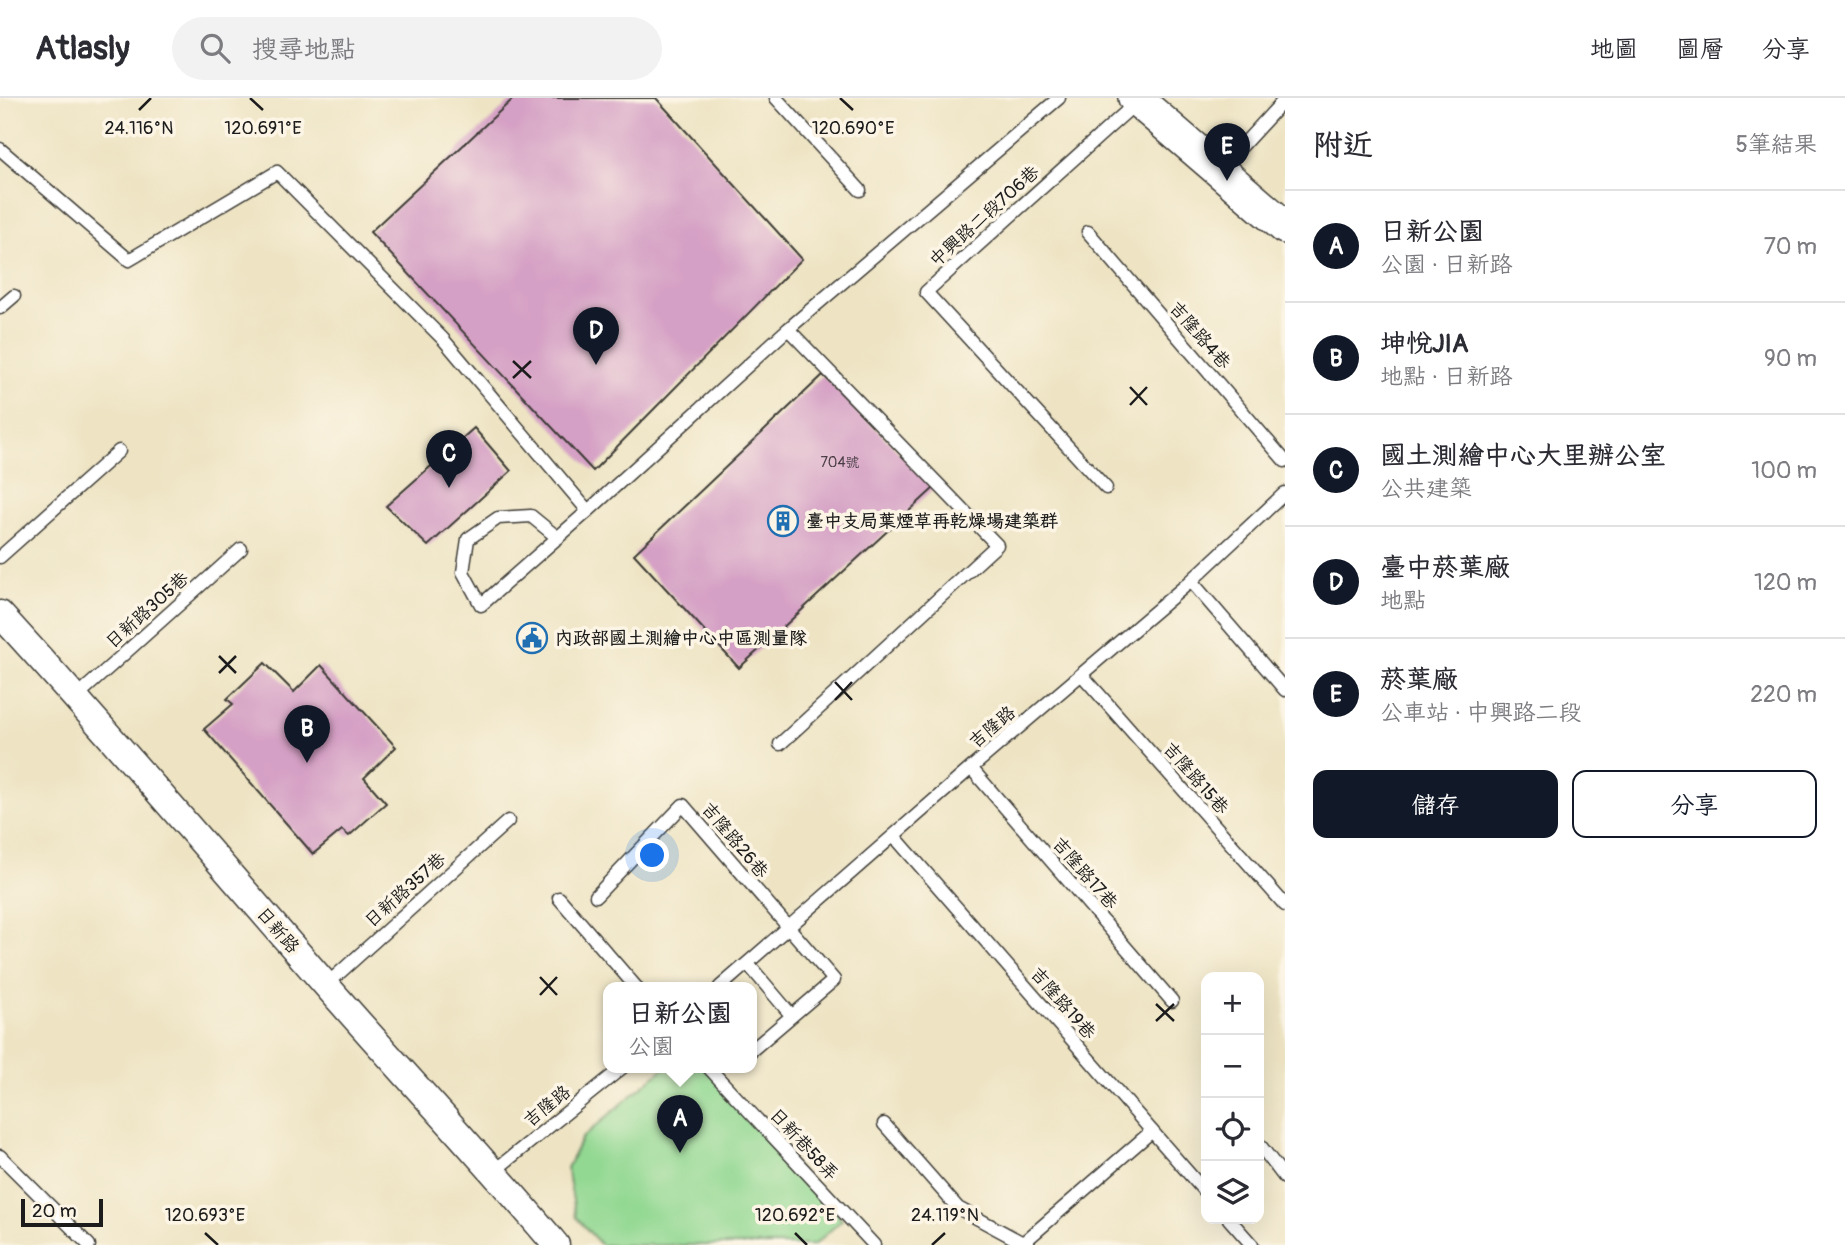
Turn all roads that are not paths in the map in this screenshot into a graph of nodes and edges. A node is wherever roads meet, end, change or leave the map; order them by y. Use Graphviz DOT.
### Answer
graph roads {
  1 [pos="776,98"];
  2 [pos="1059,98"];
  3 [pos="1136,99"];
  4 [pos="1285,99"];
  5 [pos="0,149"];
  6 [pos="1220,170"];
  7 [pos="860,190"];
  8 [pos="1285,227"];
  9 [pos="1088,232"];
  10 [pos="14,296"];
  11 [pos="0,308"];
  12 [pos="788,328"];
  13 [pos="119,451"];
  14 [pos="1285,461"];
  15 [pos="1105,488"];
  16 [pos="1285,493"];
  17 [pos="588,511"];
  18 [pos="558,538"];
  19 [pos="241,549"];
  20 [pos="0,557"];
  21 [pos="1191,581"];
  22 [pos="0,614"];
  23 [pos="1082,675"];
  24 [pos="1285,690"];
  25 [pos="76,697"];
  26 [pos="780,744"];
  27 [pos="971,768"];
  28 [pos="508,821"];
  29 [pos="894,836"];
  30 [pos="596,896"];
  31 [pos="559,898"];
  32 [pos="1285,905"];
  33 [pos="788,930"];
  34 [pos="748,964"];
  35 [pos="632,982"];
  36 [pos="726,982"];
  37 [pos="326,985"];
  38 [pos="1172,1001"];
  39 [pos="792,1016"];
  40 [pos="757,1046"];
  41 [pos="616,1073"];
  42 [pos="714,1073"];
  43 [pos="884,1124"];
  44 [pos="1152,1131"];
  45 [pos="1264,1151"];
  46 [pos="0,1156"];
  47 [pos="494,1171"];
  48 [pos="1285,1178"];
  49 [pos="1201,1187"];
  50 [pos="1233,1224"];
  51 [pos="1022,1244"];
  52 [pos="89,1245"];
  53 [pos="556,1245"];
  54 [pos="874,1245"];
  55 [pos="1252,1245"];
  1 -- 7 [label="lane"];
  2 -- 12 [label="lane"];
  3 -- 6 [label="street"];
  3 -- 15 [label="lane, 中興路二段706巷"];
  4 -- 6 [label="lane"];
  5 -- 17 [label="lane"];
  6 -- 8 [label="street"];
  9 -- 14 [label="lane, 吉隆路4巷"];
  10 -- 11 [label="lane"];
  12 -- 17 [label="lane"];
  12 -- 26 [label="lane"];
  13 -- 20 [label="lane"];
  16 -- 21 [label="lane, 吉隆路"];
  17 -- 18 [label="lane"];
  18 -- 18 [label="lane"];
  19 -- 25 [label="lane, 日新路305巷"];
  21 -- 23 [label="lane, 吉隆路"];
  21 -- 24 [label="lane"];
  22 -- 25 [label="street, 日新路"];
  23 -- 27 [label="lane, 吉隆路"];
  23 -- 32 [label="lane, 吉隆路15巷"];
  25 -- 37 [label="street, 日新路"];
  27 -- 29 [label="lane, 吉隆路"];
  27 -- 38 [label="lane, 吉隆路17巷"];
  28 -- 37 [label="lane, 日新路357巷"];
  29 -- 33 [label="lane, 吉隆路"];
  29 -- 44 [label="lane, 吉隆路19巷"];
  30 -- 33 [label="lane, 吉隆路26巷"];
  31 -- 35 [label="lane"];
  33 -- 34 [label="lane, 吉隆路"];
  33 -- 39 [label="lane"];
  34 -- 36 [label="lane, 吉隆路"];
  34 -- 39 [label="lane"];
  37 -- 47 [label="street, 日新路"];
  39 -- 40 [label="lane"];
  41 -- 47 [label="lane, 吉隆路"];
  42 -- 54 [label="lane, 日新巷58弄"];
  43 -- 51 [label="lane"];
  44 -- 49 [label="lane, 吉隆路19巷"];
  44 -- 51 [label="lane"];
  45 -- 48 [label="lane"];
  46 -- 52 [label="lane"];
  47 -- 53 [label="street, 日新路"];
  50 -- 55 [label="lane"];
}
